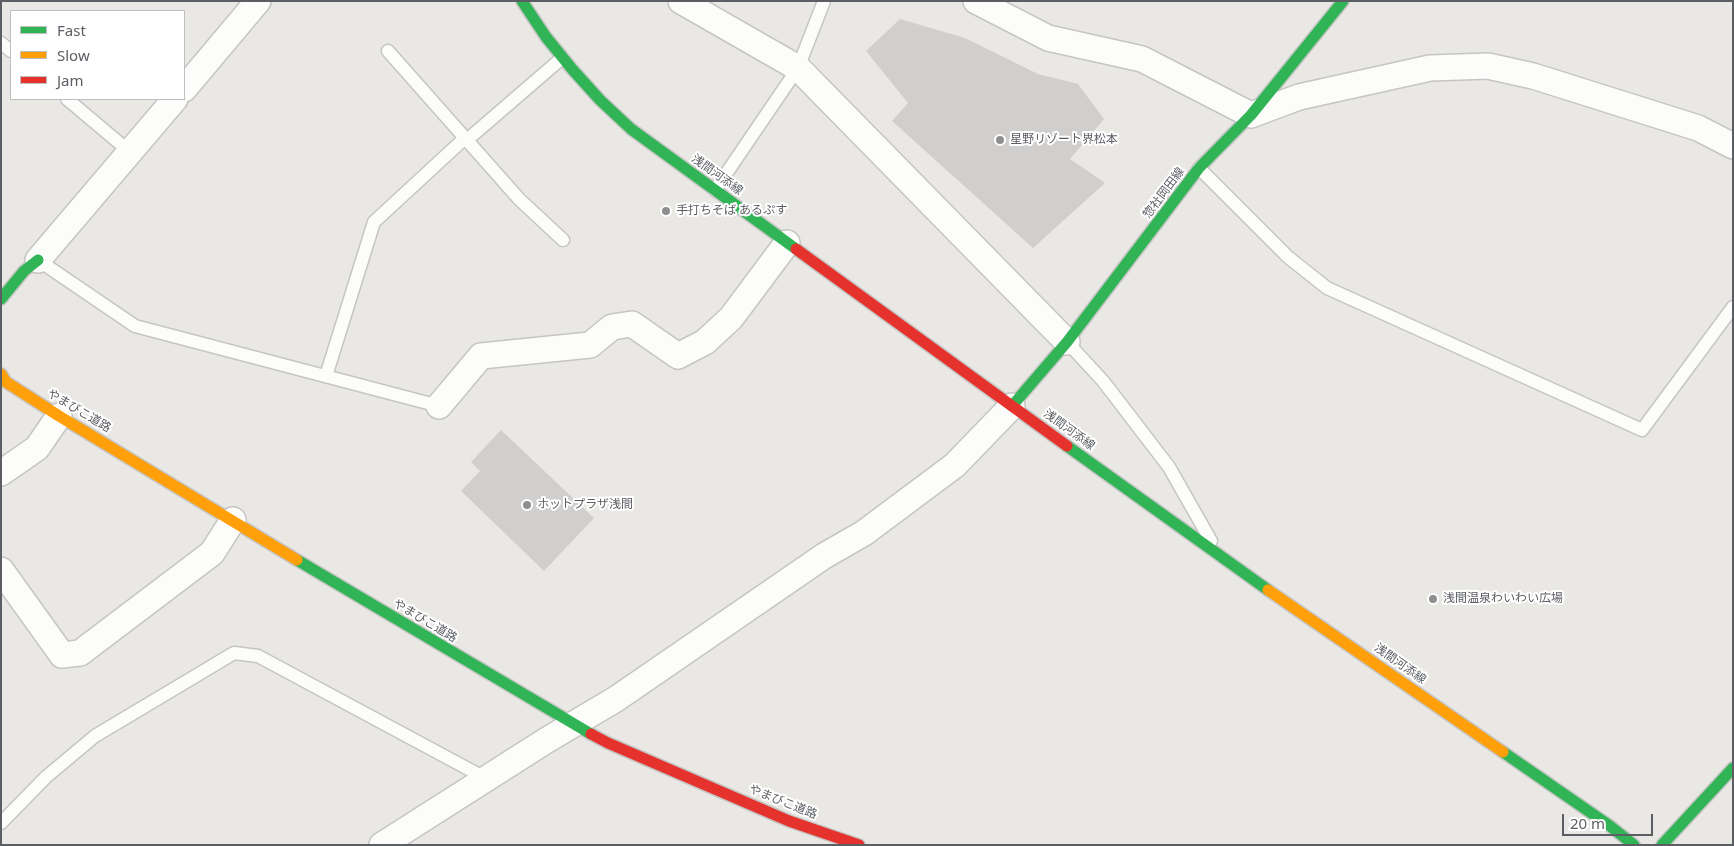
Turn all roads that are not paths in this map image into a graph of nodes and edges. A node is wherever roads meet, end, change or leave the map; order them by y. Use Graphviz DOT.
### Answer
graph roads {
  1 [pos="258,1"];
  2 [pos="522,1"];
  3 [pos="681,1"];
  4 [pos="824,1"];
  5 [pos="976,1"];
  6 [pos="1343,1"];
  7 [pos="388,51"];
  8 [pos="562,58"];
  9 [pos="798,68"];
  10 [pos="185,88"];
  11 [pos="68,100"];
  12 [pos="174,100"];
  13 [pos="1252,114"];
  14 [pos="466,139"];
  15 [pos="1733,146"];
  16 [pos="130,152"];
  17 [pos="1199,168"];
  18 [pos="715,190"];
  19 [pos="563,240"];
  20 [pos="787,243"];
  21 [pos="38,260"];
  22 [pos="1,299"];
  23 [pos="1733,307"];
  24 [pos="1067,342"];
  25 [pos="1,374"];
  26 [pos="326,376"];
  27 [pos="440,406"];
  28 [pos="1012,406"];
  29 [pos="59,416"];
  30 [pos="1,473"];
  31 [pos="233,520"];
  32 [pos="1220,557"];
  33 [pos="1,570"];
  34 [pos="572,724"];
  35 [pos="1733,768"];
  36 [pos="487,779"];
  37 [pos="1,823"];
  38 [pos="382,845"];
  39 [pos="859,845"];
  40 [pos="1634,845"];
  41 [pos="1662,845"];
  1 -- 10 [label="street"];
  2 -- 8 [label="main road, 浅間河添線"];
  3 -- 9 [label="street"];
  4 -- 9 [label="lane"];
  5 -- 13 [label="street"];
  6 -- 13 [label="main road, 惣社岡田線"];
  7 -- 14 [label="lane"];
  8 -- 14 [label="lane"];
  8 -- 18 [label="main road, 浅間河添線"];
  9 -- 18 [label="lane"];
  9 -- 24 [label="street"];
  11 -- 16 [label="lane"];
  12 -- 16 [label="street"];
  13 -- 15 [label="street"];
  13 -- 17 [label="main road, 惣社岡田線"];
  14 -- 19 [label="lane"];
  14 -- 26 [label="lane"];
  16 -- 21 [label="street"];
  17 -- 23 [label="lane"];
  17 -- 24 [label="main road, 惣社岡田線"];
  18 -- 20 [label="main road, 浅間河添線"];
  20 -- 27 [label="street"];
  20 -- 28 [label="main road, 浅間河添線"];
  21 -- 22 [label="main road"];
  21 -- 26 [label="lane"];
  24 -- 28 [label="main road, 惣社岡田線"];
  24 -- 32 [label="lane"];
  25 -- 29 [label="main road, やまびこ道路"];
  26 -- 27 [label="lane"];
  28 -- 32 [label="main road, 浅間河添線"];
  28 -- 34 [label="street"];
  29 -- 30 [label="street"];
  29 -- 31 [label="main road, やまびこ道路"];
  31 -- 33 [label="street"];
  31 -- 34 [label="main road, やまびこ道路"];
  32 -- 40 [label="main road, 浅間河添線"];
  34 -- 36 [label="street"];
  34 -- 39 [label="main road, やまびこ道路"];
  35 -- 41 [label="main road"];
  36 -- 37 [label="lane"];
  36 -- 38 [label="street"];
}
